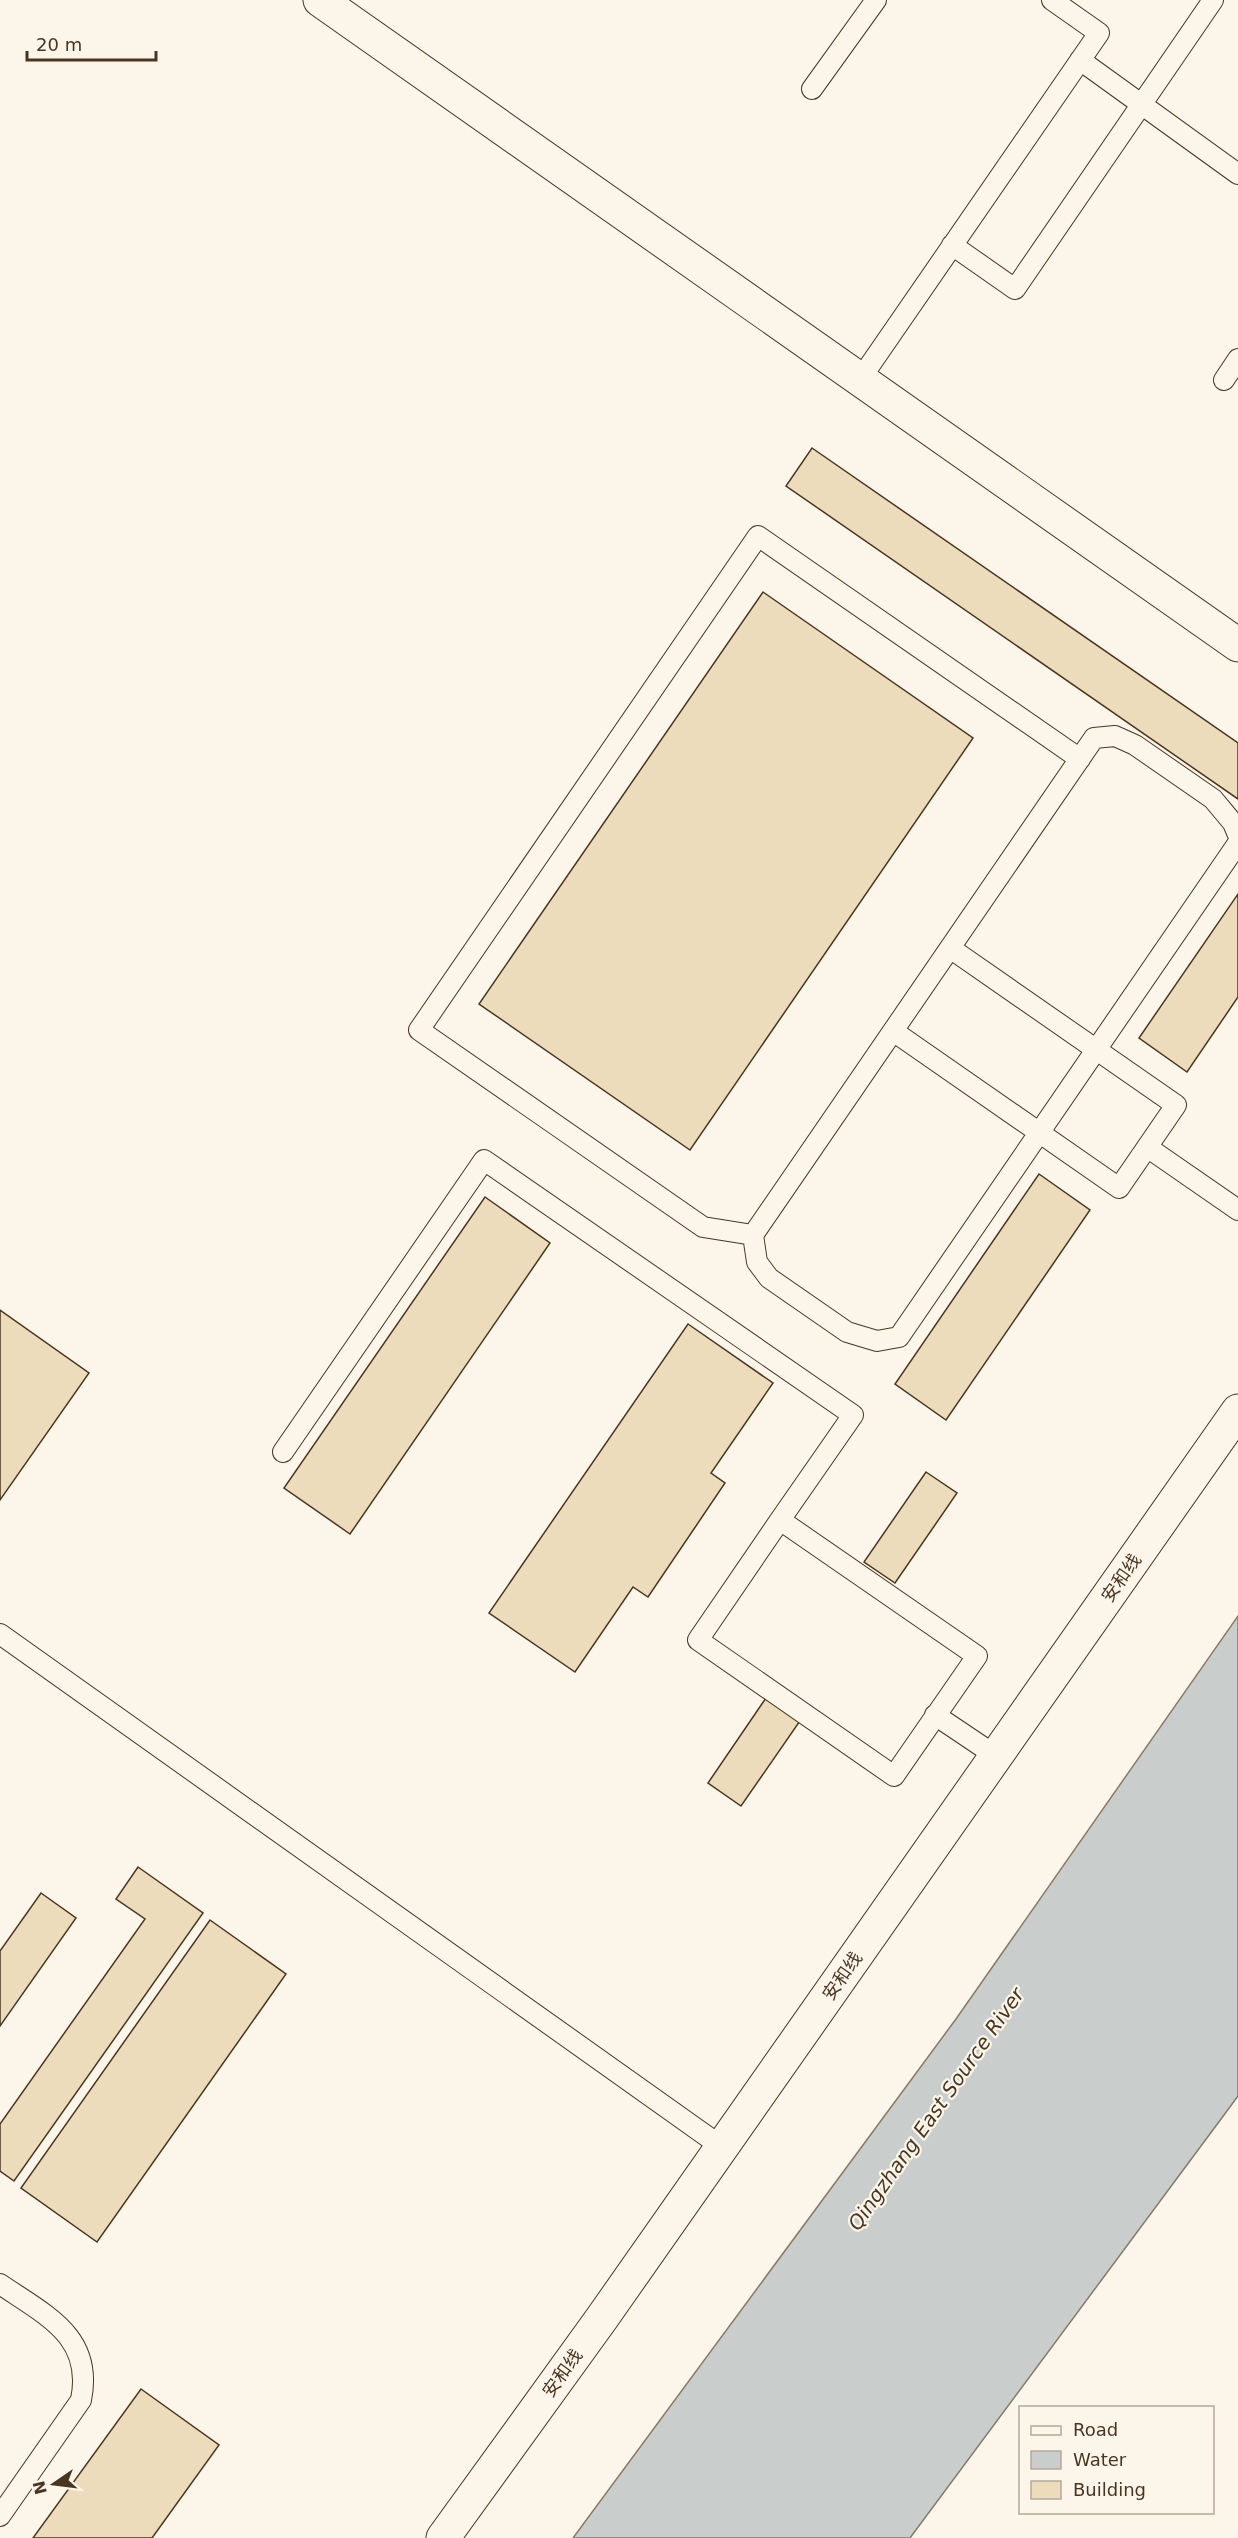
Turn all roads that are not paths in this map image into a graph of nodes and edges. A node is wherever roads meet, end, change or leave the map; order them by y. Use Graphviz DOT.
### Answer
graph roads {
  1 [pos="320,0"];
  2 [pos="876,0"];
  3 [pos="1052,0"];
  4 [pos="1214,0"];
  5 [pos="1075,6"];
  6 [pos="1080,60"];
  7 [pos="812,89"];
  8 [pos="1142,105"];
  9 [pos="1238,174"];
  10 [pos="952,245"];
  11 [pos="1238,360"];
  12 [pos="861,378"];
  13 [pos="1224,380"];
  14 [pos="1238,645"];
  15 [pos="1080,759"];
  16 [pos="1238,835"];
  17 [pos="1238,843"];
  18 [pos="950,948"];
  19 [pos="893,1031"];
  20 [pos="1096,1050"];
  21 [pos="1039,1133"];
  22 [pos="1147,1147"];
  23 [pos="1238,1210"];
  24 [pos="753,1235"];
  25 [pos="1238,1411"];
  26 [pos="283,1452"];
  27 [pos="780,1520"];
  28 [pos="0,1634"];
  29 [pos="936,1715"];
  30 [pos="996,1756"];
  31 [pos="722,2147"];
  32 [pos="0,2284"];
  33 [pos="0,2516"];
  34 [pos="443,2538"];
  1 -- 12 [label="main road"];
  2 -- 7 [label="lane"];
  3 -- 5 [label="lane"];
  4 -- 8 [label="lane"];
  5 -- 6 [label="lane"];
  6 -- 8 [label="lane"];
  6 -- 10 [label="lane"];
  8 -- 9 [label="lane"];
  8 -- 10 [label="lane"];
  10 -- 12 [label="lane"];
  11 -- 13 [label="lane"];
  12 -- 14 [label="main road"];
  15 -- 16 [label="lane"];
  15 -- 18 [label="lane"];
  15 -- 24 [label="lane"];
  17 -- 20 [label="lane"];
  18 -- 19 [label="lane"];
  18 -- 20 [label="lane"];
  19 -- 21 [label="lane"];
  19 -- 24 [label="lane"];
  20 -- 21 [label="lane"];
  20 -- 22 [label="lane"];
  21 -- 22 [label="lane"];
  21 -- 24 [label="lane"];
  22 -- 23 [label="lane"];
  25 -- 30 [label="main road, 安和线"];
  26 -- 27 [label="lane"];
  27 -- 29 [label="lane"];
  27 -- 29 [label="lane"];
  28 -- 31 [label="lane"];
  29 -- 30 [label="lane"];
  30 -- 31 [label="main road, 安和线"];
  31 -- 34 [label="main road, 安和线"];
  32 -- 33 [label="lane"];
}
